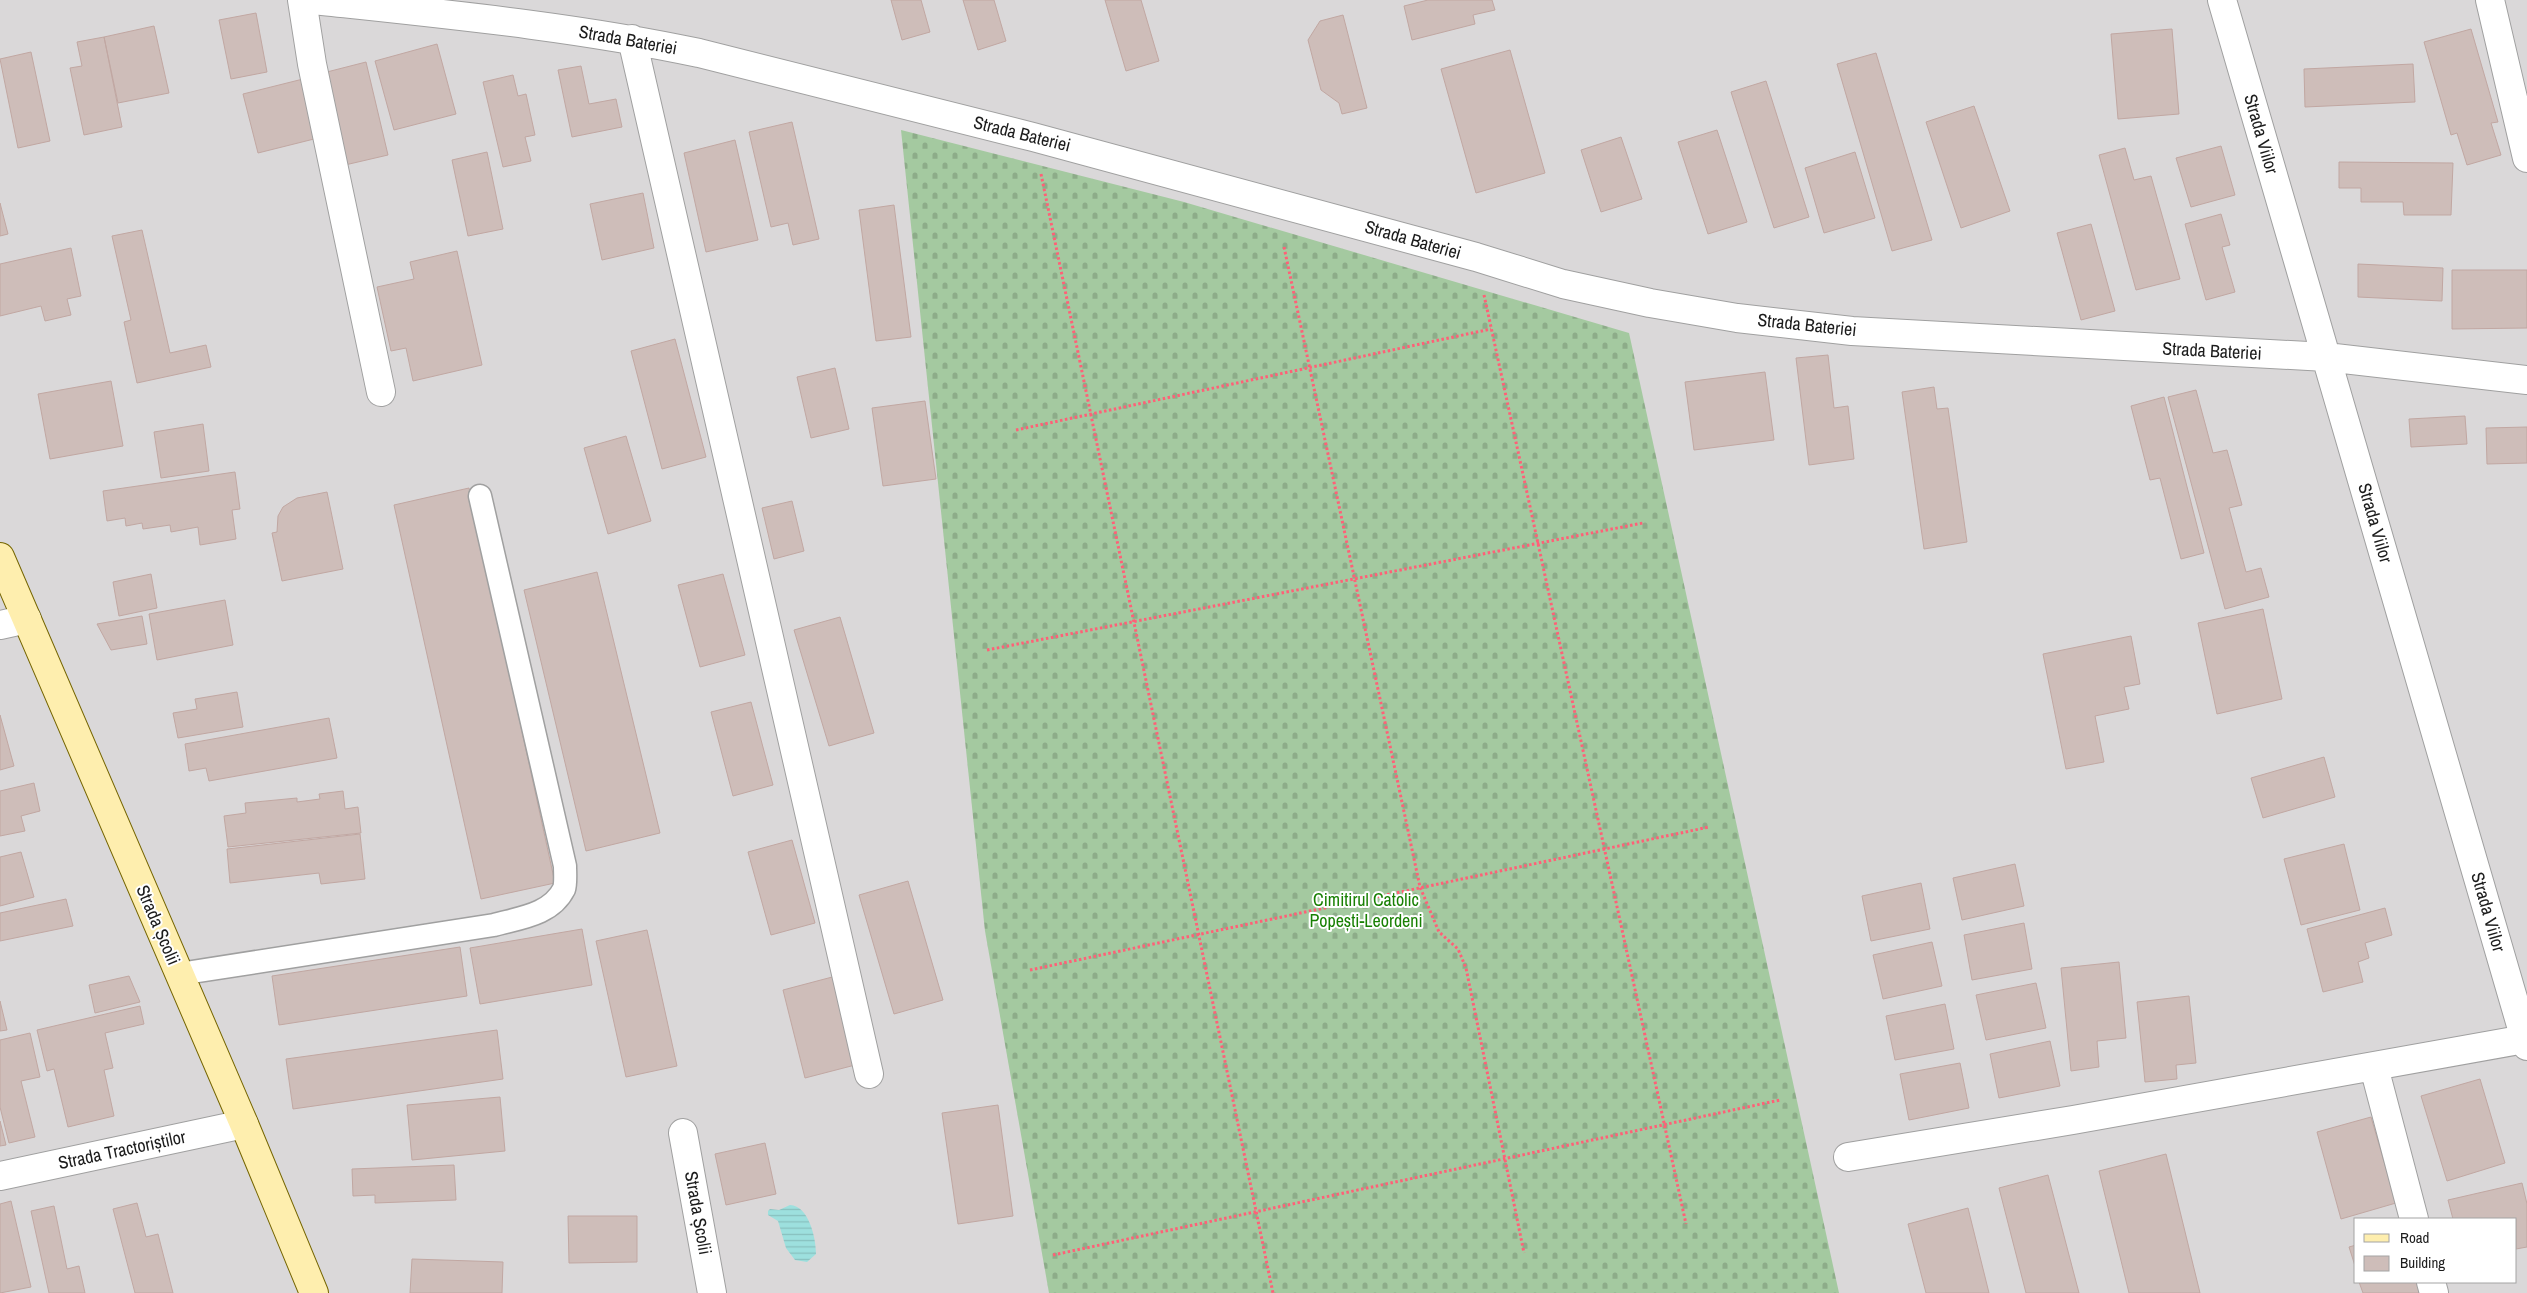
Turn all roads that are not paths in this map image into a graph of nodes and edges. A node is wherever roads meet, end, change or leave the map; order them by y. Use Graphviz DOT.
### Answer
graph roads {
  1 [pos="302,0"];
  2 [pos="314,0"];
  3 [pos="2222,0"];
  4 [pos="2490,0"];
  5 [pos="632,39"];
  6 [pos="2527,158"];
  7 [pos="2326,357"];
  8 [pos="2527,380"];
  9 [pos="381,392"];
  10 [pos="480,496"];
  11 [pos="0,557"];
  12 [pos="27,618"];
  13 [pos="0,625"];
  14 [pos="179,974"];
  15 [pos="2524,1030"];
  16 [pos="2374,1067"];
  17 [pos="869,1074"];
  18 [pos="244,1124"];
  19 [pos="683,1133"];
  20 [pos="1848,1157"];
  21 [pos="0,1176"];
  22 [pos="2414,1218"];
  23 [pos="314,1293"];
  24 [pos="712,1293"];
  1 -- 9 [label="street"];
  2 -- 5 [label="street, Strada Bateriei"];
  3 -- 7 [label="street, Strada Viilor"];
  4 -- 6 [label="street"];
  5 -- 7 [label="street, Strada Bateriei"];
  5 -- 17 [label="street"];
  7 -- 8 [label="street, Strada Bateriei"];
  7 -- 15 [label="street, Strada Viilor"];
  10 -- 14 [label="lane"];
  11 -- 12 [label="street, Strada Școlii"];
  12 -- 13 [label="street"];
  12 -- 14 [label="street, Strada Școlii"];
  14 -- 18 [label="street, Strada Școlii"];
  15 -- 16 [label="street"];
  16 -- 20 [label="street"];
  16 -- 22 [label="street"];
  18 -- 21 [label="street, Strada Tractoriștilor"];
  18 -- 23 [label="street, Strada Școlii"];
  19 -- 24 [label="street, Strada Școlii"];
}
